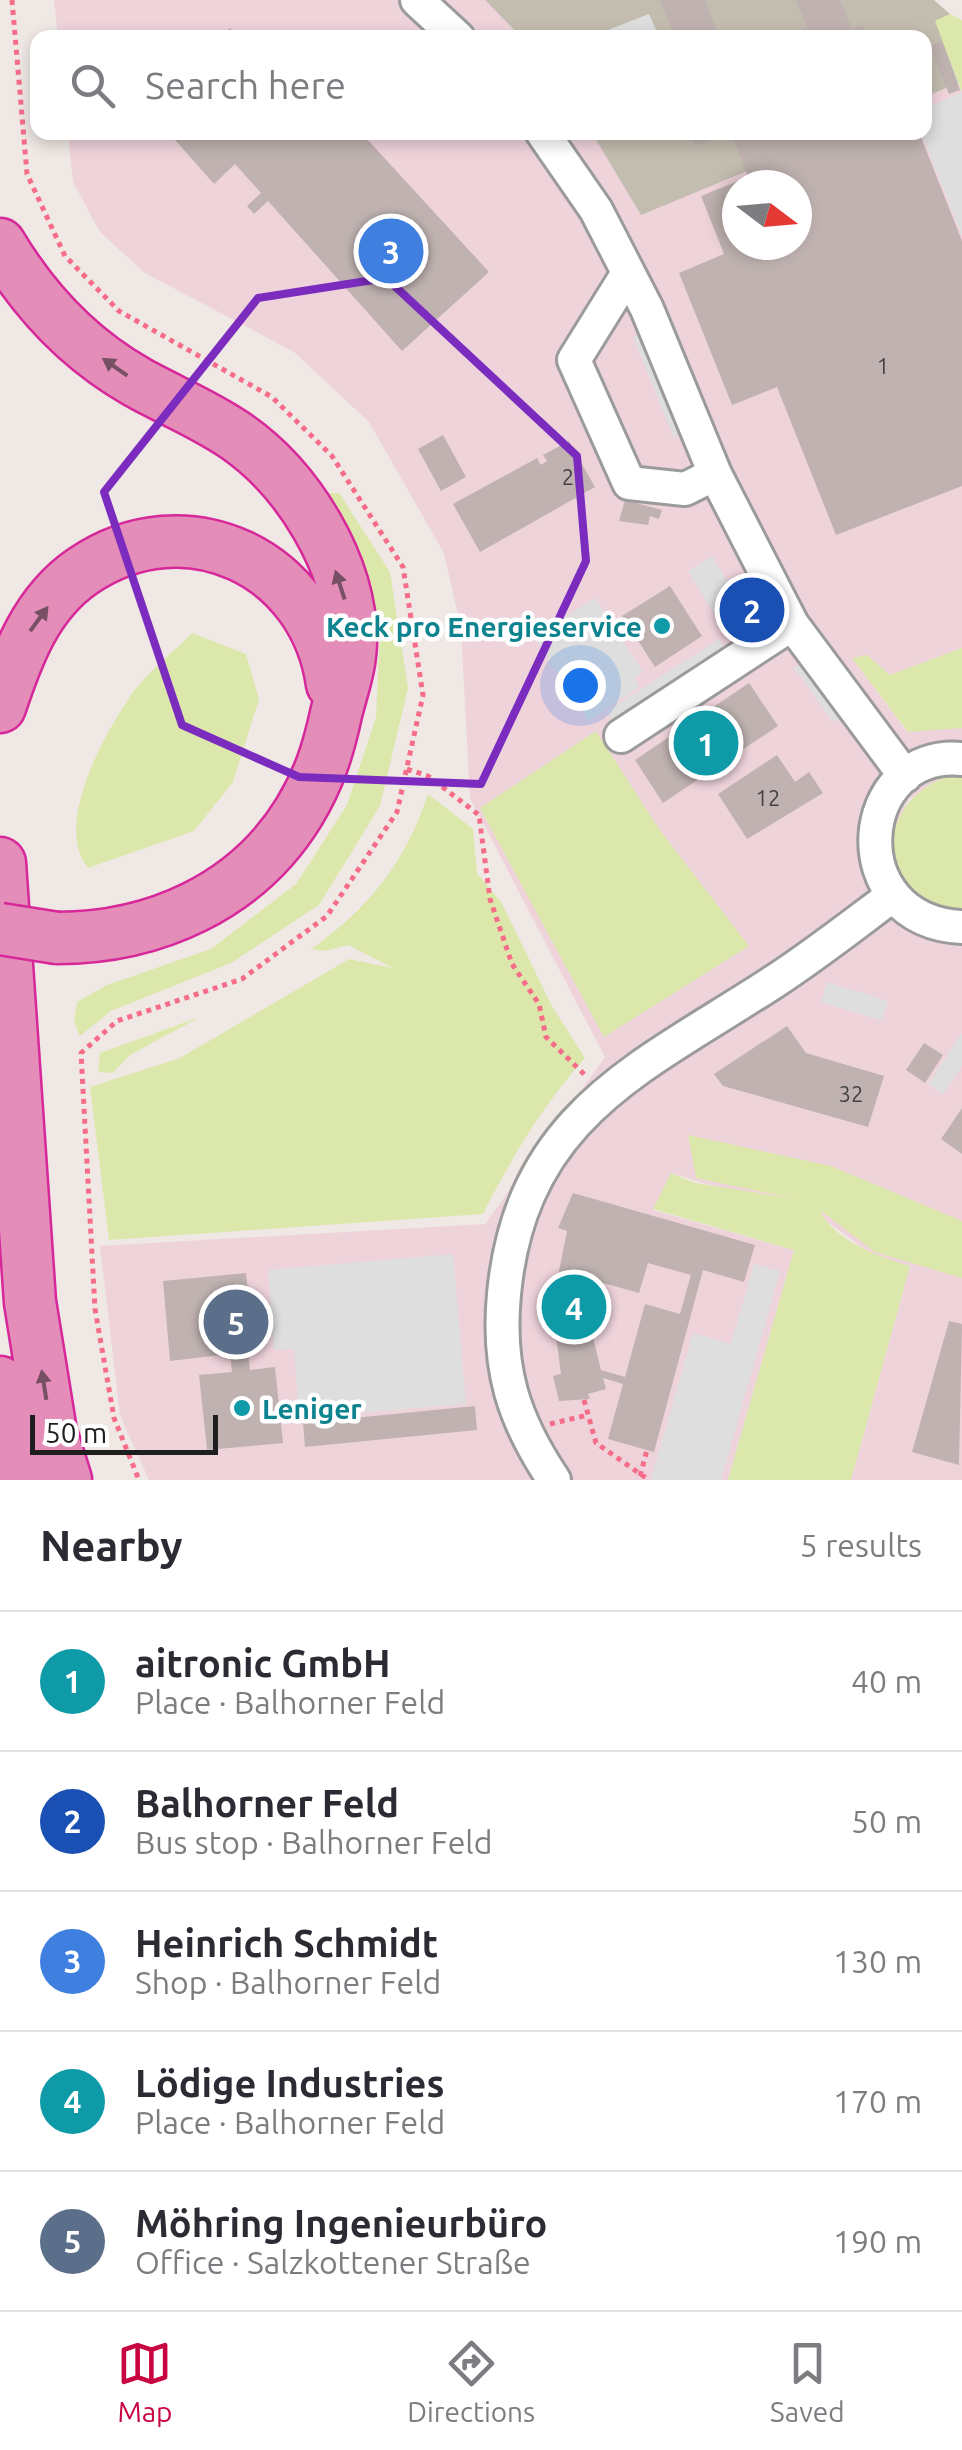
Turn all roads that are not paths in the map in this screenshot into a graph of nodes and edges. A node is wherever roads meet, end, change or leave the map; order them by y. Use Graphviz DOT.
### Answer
graph roads {
  1 [pos="417,0"];
  2 [pos="449,30"];
  3 [pos="548,140"];
  4 [pos="0,244"];
  5 [pos="628,272"];
  6 [pos="716,474"];
  7 [pos="792,624"];
  8 [pos="0,707"];
  9 [pos="336,714"];
  10 [pos="621,736"];
  11 [pos="962,759"];
  12 [pos="905,776"];
  13 [pos="0,862"];
  14 [pos="892,896"];
  15 [pos="962,927"];
  16 [pos="0,930"];
  17 [pos="0,1382"];
  18 [pos="19,1480"];
  19 [pos="66,1480"];
  20 [pos="554,1480"];
  1 -- 2 [label="street"];
  3 -- 5 [label="street"];
  9 -- 4 [label="highway, one-way"];
  5 -- 6 [label="street"];
  5 -- 6 [label="street"];
  6 -- 7 [label="street"];
  7 -- 10 [label="street"];
  7 -- 12 [label="street"];
  8 -- 9 [label="highway, one-way"];
  9 -- 16 [label="highway, bridge"];
  11 -- 12 [label="street"];
  12 -- 14 [label="street"];
  19 -- 13 [label="highway, one-way"];
  14 -- 15 [label="street"];
  14 -- 20 [label="street"];
  17 -- 18 [label="highway"];
}
